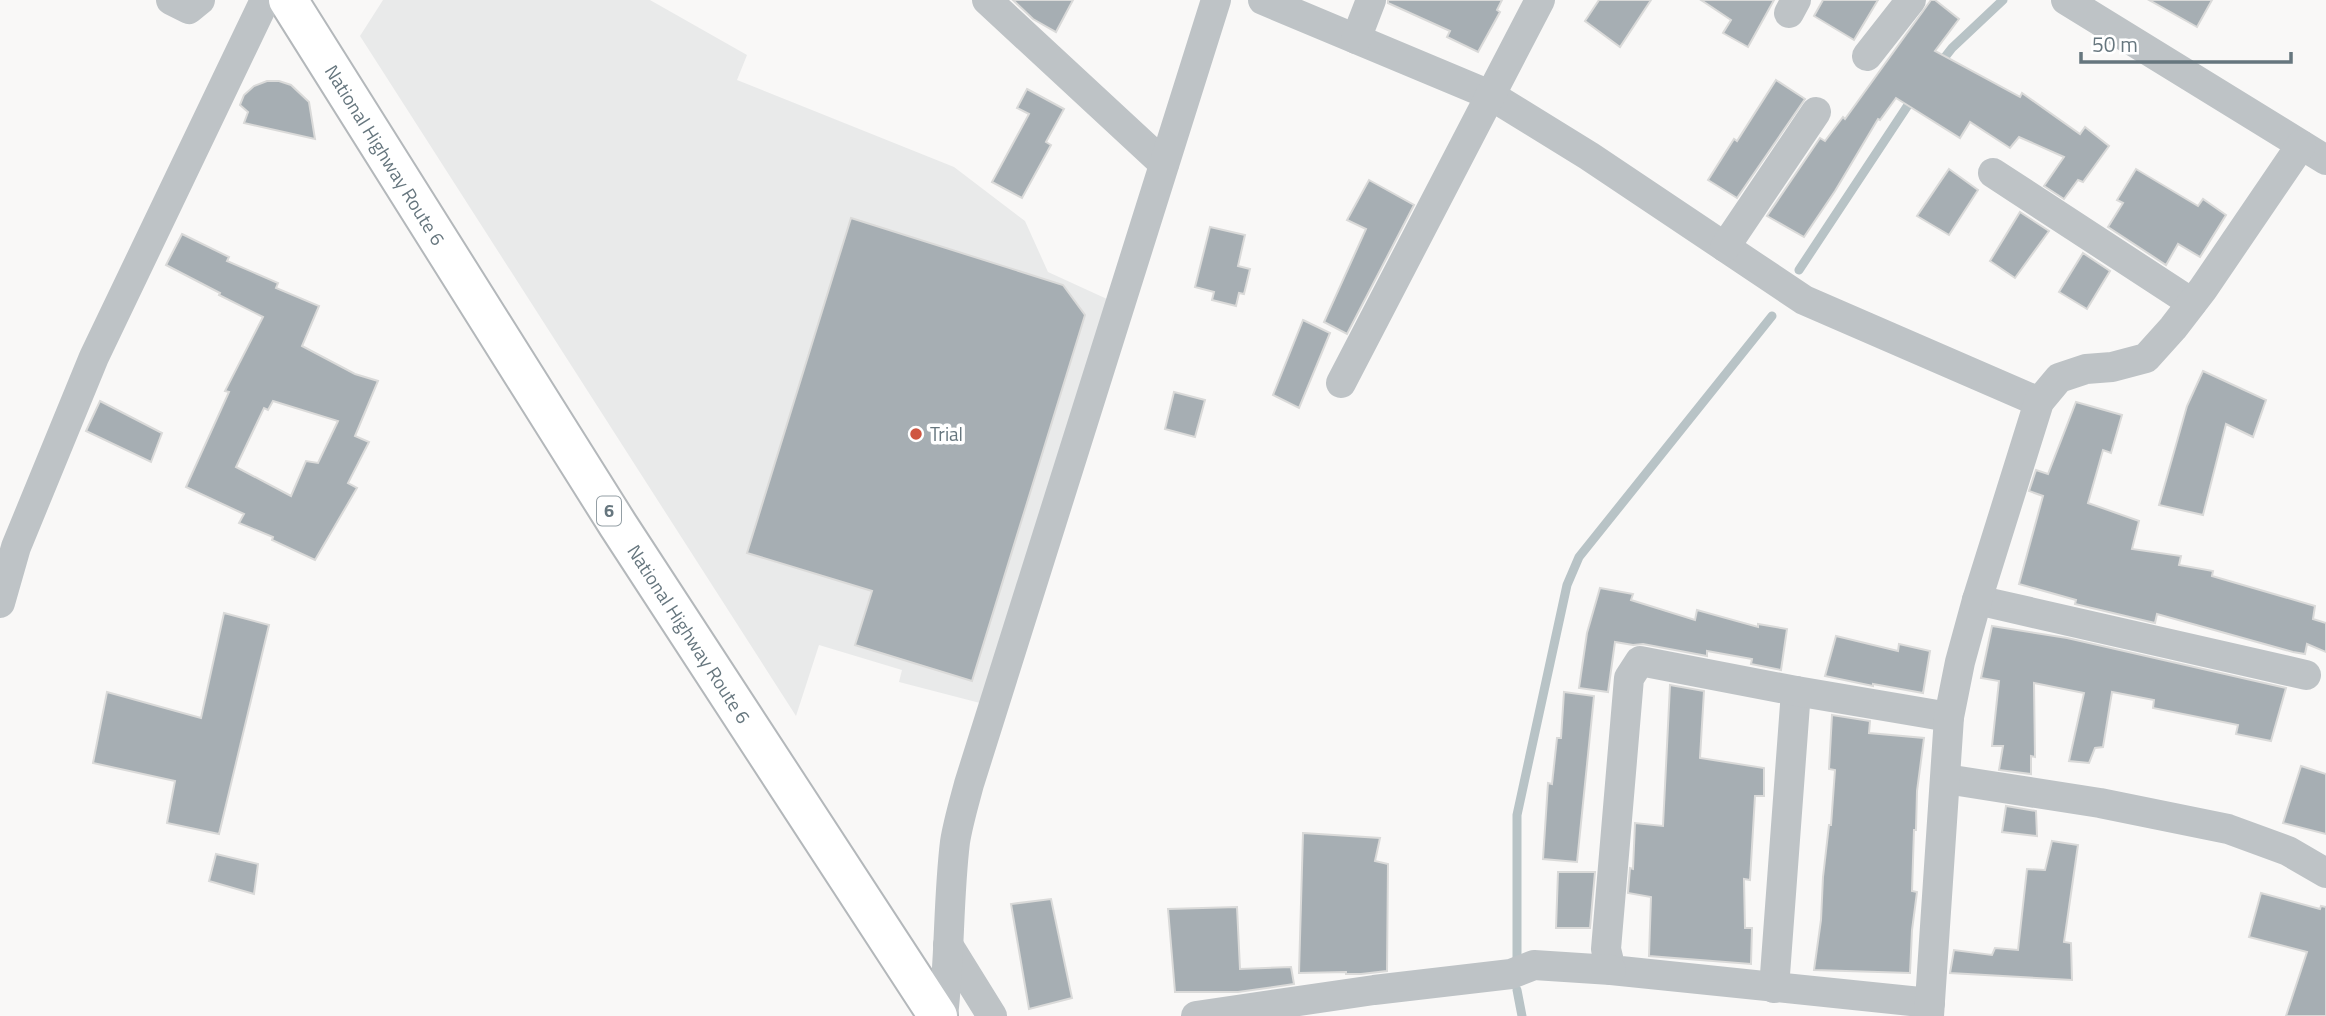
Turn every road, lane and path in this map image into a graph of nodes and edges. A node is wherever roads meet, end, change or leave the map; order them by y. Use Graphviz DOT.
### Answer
graph roads {
  1 [pos="171,0"];
  2 [pos="200,0"];
  3 [pos="265,0"];
  4 [pos="288,0"];
  5 [pos="987,0"];
  6 [pos="1216,0"];
  7 [pos="1263,0"];
  8 [pos="1371,0"];
  9 [pos="1540,0"];
  10 [pos="1911,0"];
  11 [pos="2075,2"];
  12 [pos="1356,39"];
  13 [pos="1867,56"];
  14 [pos="1490,94"];
  15 [pos="1816,112"];
  16 [pos="2314,153"];
  17 [pos="1164,164"];
  18 [pos="1993,173"];
  19 [pos="1725,247"];
  20 [pos="2192,303"];
  21 [pos="1341,383"];
  22 [pos="2039,402"];
  23 [pos="1976,600"];
  24 [pos="0,603"];
  25 [pos="2306,675"];
  26 [pos="1796,691"];
  27 [pos="1949,717"];
  28 [pos="1946,779"];
  29 [pos="2326,873"];
  30 [pos="947,945"];
  31 [pos="1611,970"];
  32 [pos="1774,988"];
  33 [pos="1930,1010"];
  34 [pos="940,1016"];
  35 [pos="992,1016"];
  36 [pos="1196,1016"];
  1 -- 2 [label="street"];
  3 -- 24 [label="street"];
  4 -- 34 [label="highway, National Highway Route 6 / 6"];
  5 -- 17 [label="street"];
  6 -- 17 [label="street"];
  7 -- 12 [label="street"];
  8 -- 12 [label="street"];
  9 -- 14 [label="street"];
  10 -- 13 [label="street"];
  11 -- 16 [label="street"];
  12 -- 14 [label="street"];
  14 -- 19 [label="street"];
  14 -- 21 [label="street"];
  15 -- 19 [label="street"];
  16 -- 20 [label="street"];
  17 -- 30 [label="street"];
  18 -- 20 [label="street"];
  19 -- 22 [label="street"];
  20 -- 22 [label="street"];
  22 -- 23 [label="street"];
  23 -- 25 [label="street"];
  23 -- 27 [label="street"];
  26 -- 27 [label="street"];
  26 -- 31 [label="street"];
  26 -- 32 [label="street"];
  27 -- 28 [label="street"];
  28 -- 29 [label="street"];
  28 -- 33 [label="street"];
  30 -- 34 [label="street"];
  30 -- 35 [label="street"];
  31 -- 32 [label="street"];
  31 -- 36 [label="street"];
  32 -- 33 [label="street"];
}
